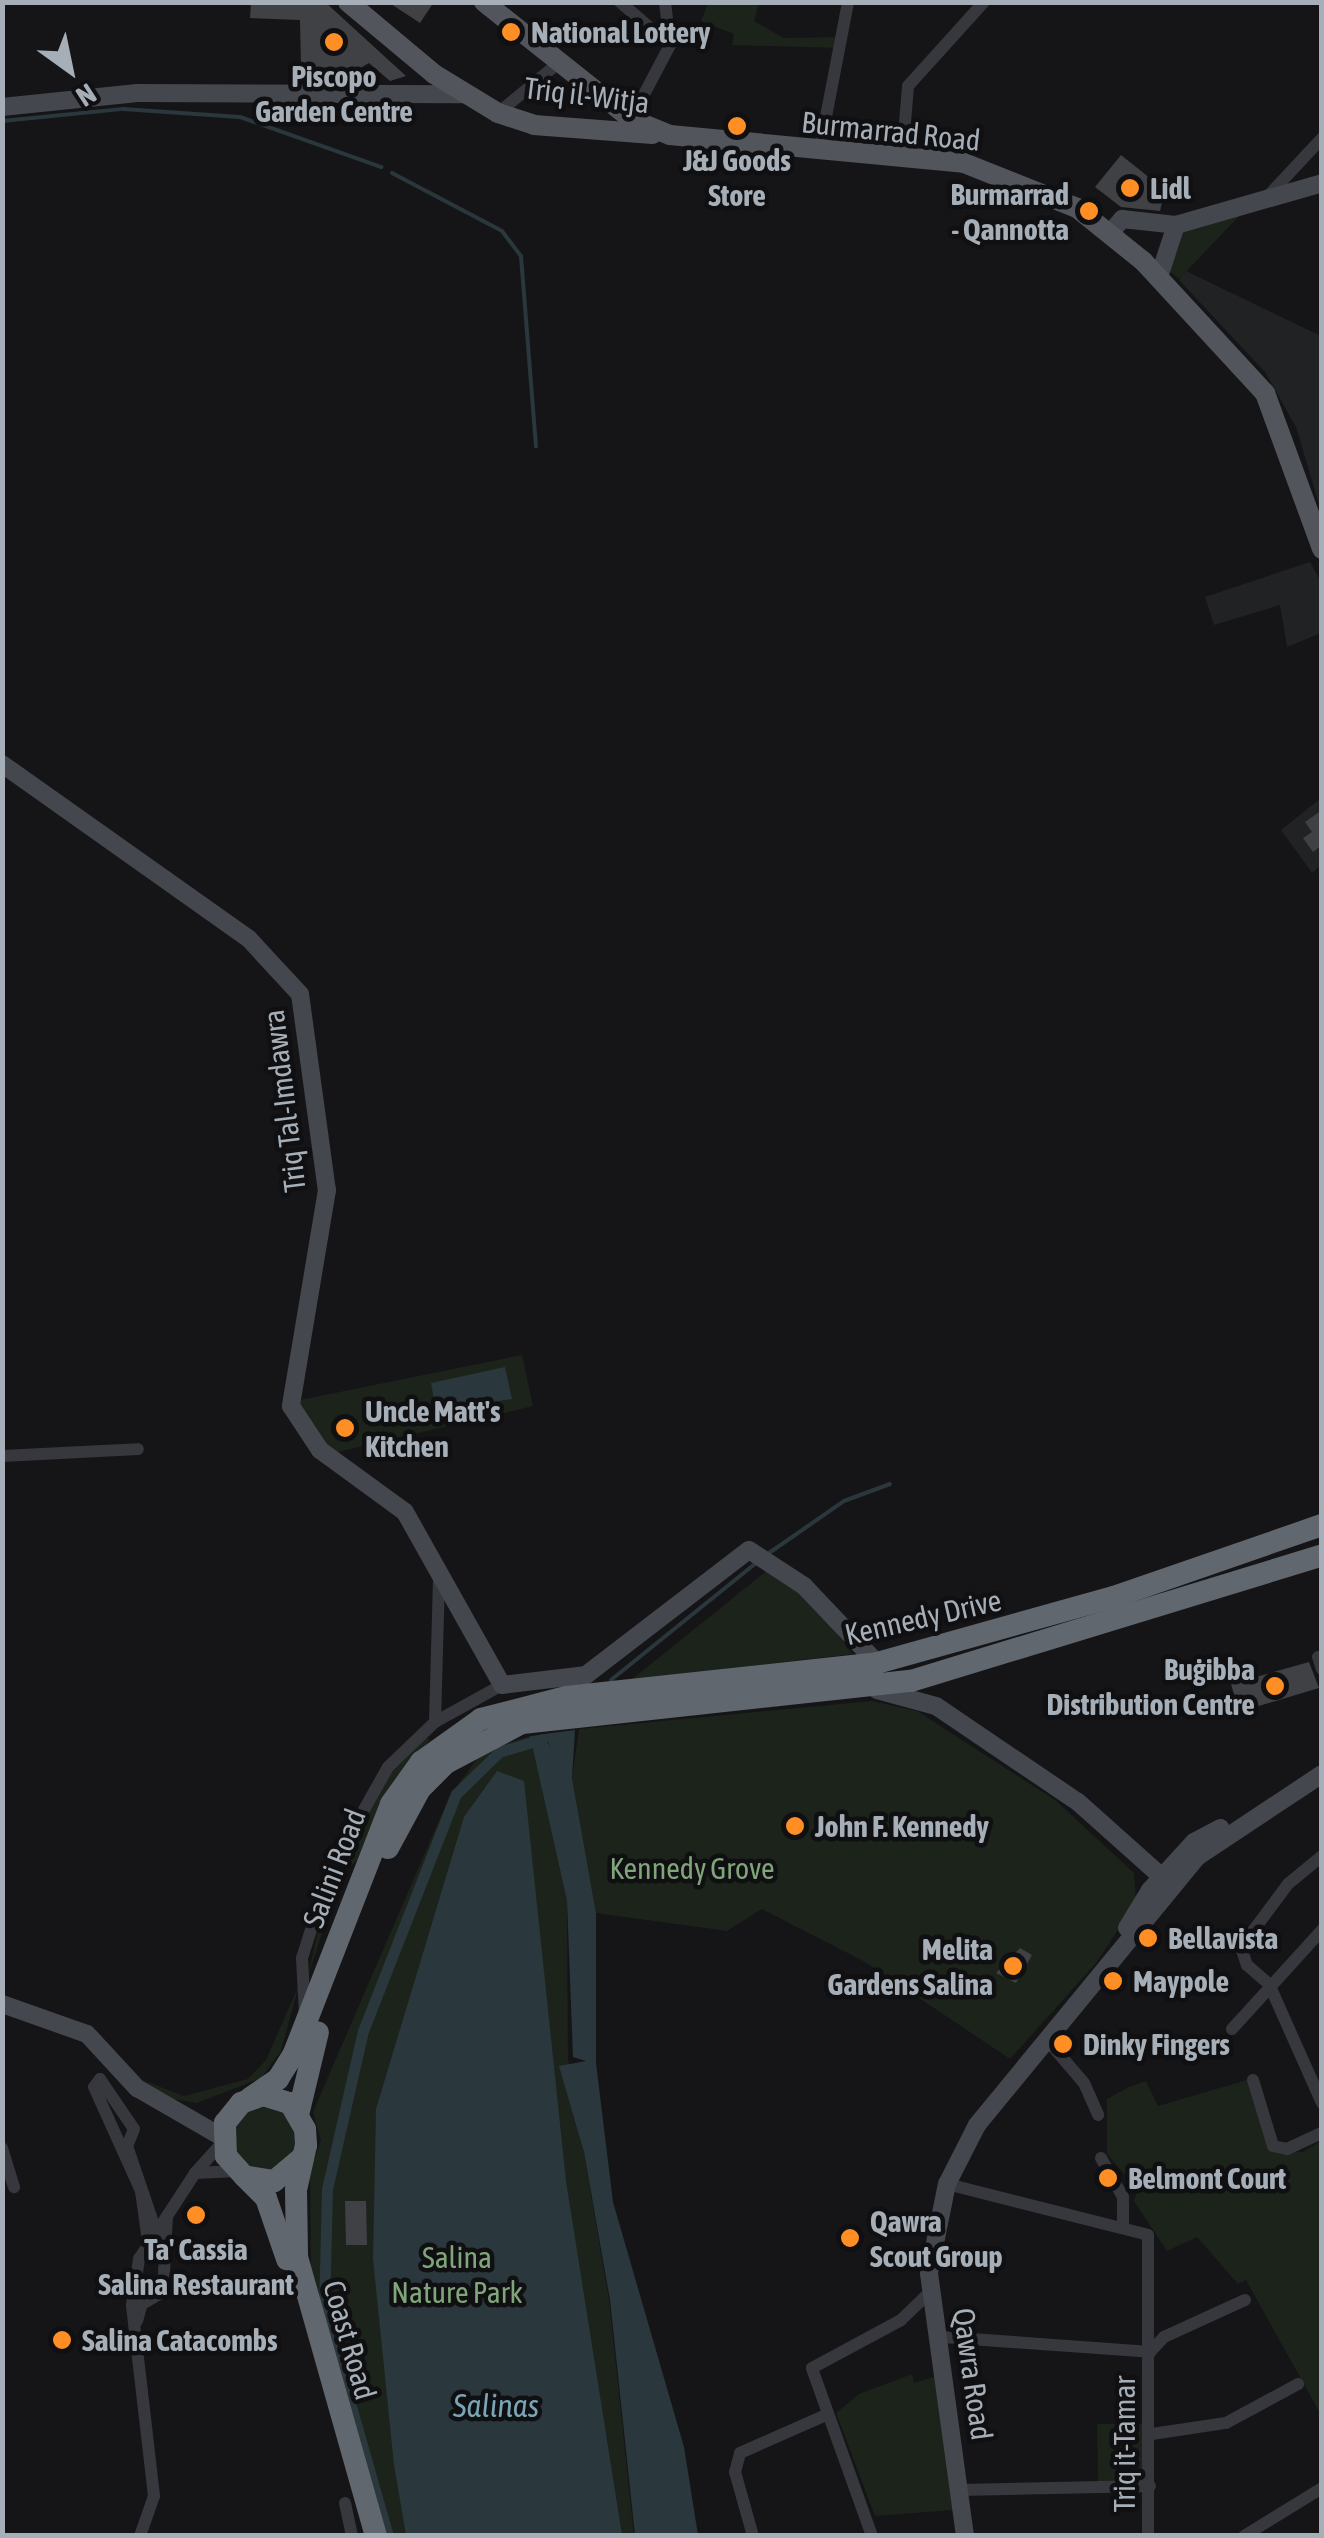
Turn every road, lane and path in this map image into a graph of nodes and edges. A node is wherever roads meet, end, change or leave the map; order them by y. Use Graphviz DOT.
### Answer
graph roads {
  1 [pos="348,2"];
  2 [pos="484,2"];
  3 [pos="620,2"];
  4 [pos="848,2"];
  5 [pos="975,6"];
  6 [pos="666,8"];
  7 [pos="650,26"];
  8 [pos="670,45"];
  9 [pos="562,60"];
  10 [pos="424,65"];
  11 [pos="406,94"];
  12 [pos="462,94"];
  13 [pos="2,107"];
  14 [pos="498,113"];
  15 [pos="631,119"];
  16 [pos="670,134"];
  17 [pos="1322,138"];
  18 [pos="819,152"];
  19 [pos="902,158"];
  20 [pos="1322,183"];
  21 [pos="1268,196"];
  22 [pos="1176,225"];
  23 [pos="1112,231"];
  24 [pos="1159,278"];
  25 [pos="1322,550"];
  26 [pos="2,764"];
  27 [pos="138,1449"];
  28 [pos="2,1456"];
  29 [pos="1322,1525"];
  30 [pos="1322,1555"];
  31 [pos="440,1574"];
  32 [pos="876,1663"];
  33 [pos="935,1674"];
  34 [pos="502,1685"];
  35 [pos="872,1689"];
  36 [pos="936,1706"];
  37 [pos="524,1713"];
  38 [pos="435,1722"];
  39 [pos="1322,1774"];
  40 [pos="1236,1825"];
  41 [pos="1322,1856"];
  42 [pos="1158,1889"];
  43 [pos="1322,1930"];
  44 [pos="1269,1984"];
  45 [pos="2,2004"];
  46 [pos="306,2022"];
  47 [pos="1232,2029"];
  48 [pos="1048,2040"];
  49 [pos="1253,2080"];
  50 [pos="245,2100"];
  51 [pos="1322,2103"];
  52 [pos="185,2114"];
  53 [pos="298,2115"];
  54 [pos="1098,2115"];
  55 [pos="1322,2132"];
  56 [pos="222,2140"];
  57 [pos="2,2148"];
  58 [pos="303,2157"];
  59 [pos="1101,2158"];
  60 [pos="195,2173"];
  61 [pos="241,2174"];
  62 [pos="946,2184"];
  63 [pos="14,2187"];
  64 [pos="167,2216"];
  65 [pos="1123,2224"];
  66 [pos="152,2236"];
  67 [pos="933,2290"];
  68 [pos="1245,2300"];
  69 [pos="136,2326"];
  70 [pos="943,2337"];
  71 [pos="1150,2352"];
  72 [pos="1298,2384"];
  73 [pos="826,2414"];
  74 [pos="1152,2434"];
  75 [pos="1150,2486"];
  76 [pos="1322,2488"];
  77 [pos="960,2490"];
  78 [pos="345,2502"];
  79 [pos="1277,2518"];
  80 [pos="140,2536"];
  81 [pos="352,2536"];
  82 [pos="368,2536"];
  83 [pos="376,2536"];
  84 [pos="754,2536"];
  85 [pos="872,2536"];
  86 [pos="965,2536"];
  87 [pos="1148,2536"];
  88 [pos="1244,2536"];
  89 [pos="1279,2536"];
  1 -- 10 [label="main road, Triq il-Witja"];
  2 -- 9 [label="main road, Burmarrad Road"];
  3 -- 7 [label="street"];
  4 -- 18 [label="street"];
  5 -- 19 [label="street"];
  6 -- 7 [label="street"];
  6 -- 8 [label="street"];
  7 -- 8 [label="street"];
  8 -- 15 [label="street"];
  9 -- 14 [label="street"];
  9 -- 15 [label="main road, Burmarrad Road"];
  10 -- 11 [label="street"];
  10 -- 12 [label="main road, Triq il-Witja"];
  11 -- 12 [label="street"];
  11 -- 13 [label="street"];
  12 -- 14 [label="main road, Triq il-Witja"];
  14 -- 16 [label="main road, Triq il-Witja"];
  15 -- 16 [label="main road, Burmarrad Road"];
  16 -- 18 [label="main road, Burmarrad Road"];
  17 -- 21 [label="street"];
  18 -- 19 [label="main road, Burmarrad Road"];
  19 -- 23 [label="main road, Burmarrad Road"];
  20 -- 21 [label="street"];
  21 -- 22 [label="street"];
  22 -- 23 [label="street"];
  22 -- 24 [label="street"];
  23 -- 24 [label="main road, Burmarrad Road"];
  24 -- 25 [label="main road, Burmarrad Road"];
  26 -- 31 [label="street, Triq Tal-Imdawra"];
  27 -- 28 [label="street"];
  29 -- 32 [label="highway, Kennedy Drive"];
  30 -- 33 [label="highway, Kennedy Drive"];
  31 -- 34 [label="street, Triq Tal-Imdawra"];
  31 -- 38 [label="street"];
  32 -- 34 [label="street"];
  32 -- 37 [label="highway, Kennedy Drive"];
  33 -- 35 [label="highway, Kennedy Drive"];
  33 -- 36 [label="street"];
  34 -- 38 [label="street"];
  35 -- 36 [label="street"];
  35 -- 37 [label="highway, Kennedy Drive"];
  36 -- 42 [label="street"];
  37 -- 46 [label="highway, Salini Road"];
  37 -- 53 [label="highway, Salini Road"];
  38 -- 46 [label="street"];
  39 -- 40 [label="street"];
  40 -- 42 [label="street"];
  40 -- 42 [label="street"];
  41 -- 44 [label="street"];
  42 -- 48 [label="street, Qawra Road"];
  43 -- 44 [label="street"];
  44 -- 47 [label="street"];
  44 -- 51 [label="street"];
  45 -- 52 [label="street"];
  46 -- 50 [label="highway, Salini Road"];
  48 -- 54 [label="street"];
  48 -- 62 [label="street, Qawra Road"];
  49 -- 55 [label="street"];
  50 -- 52 [label="street"];
  50 -- 53 [label="highway"];
  50 -- 56 [label="highway"];
  52 -- 56 [label="street"];
  53 -- 58 [label="highway"];
  56 -- 60 [label="street"];
  56 -- 61 [label="highway"];
  57 -- 63 [label="street"];
  58 -- 61 [label="highway"];
  58 -- 83 [label="highway, Coast Road"];
  59 -- 65 [label="street"];
  60 -- 61 [label="street"];
  60 -- 64 [label="street"];
  61 -- 82 [label="highway, Coast Road"];
  62 -- 65 [label="street"];
  62 -- 67 [label="street, Qawra Road"];
  64 -- 66 [label="street"];
  64 -- 69 [label="street"];
  65 -- 71 [label="street, Triq it-Tamar"];
  66 -- 66 [label="street"];
  66 -- 69 [label="street"];
  67 -- 70 [label="street, Qawra Road"];
  67 -- 73 [label="street"];
  68 -- 71 [label="street"];
  69 -- 80 [label="street"];
  70 -- 71 [label="street"];
  70 -- 77 [label="street, Qawra Road"];
  71 -- 74 [label="street, Triq it-Tamar"];
  72 -- 74 [label="street"];
  73 -- 84 [label="street"];
  73 -- 85 [label="street"];
  74 -- 75 [label="street, Triq it-Tamar"];
  75 -- 77 [label="street"];
  75 -- 87 [label="street, Triq it-Tamar"];
  76 -- 79 [label="street"];
  77 -- 86 [label="street, Qawra Road"];
  78 -- 81 [label="street"];
  79 -- 88 [label="street"];
  79 -- 89 [label="street"];
}
